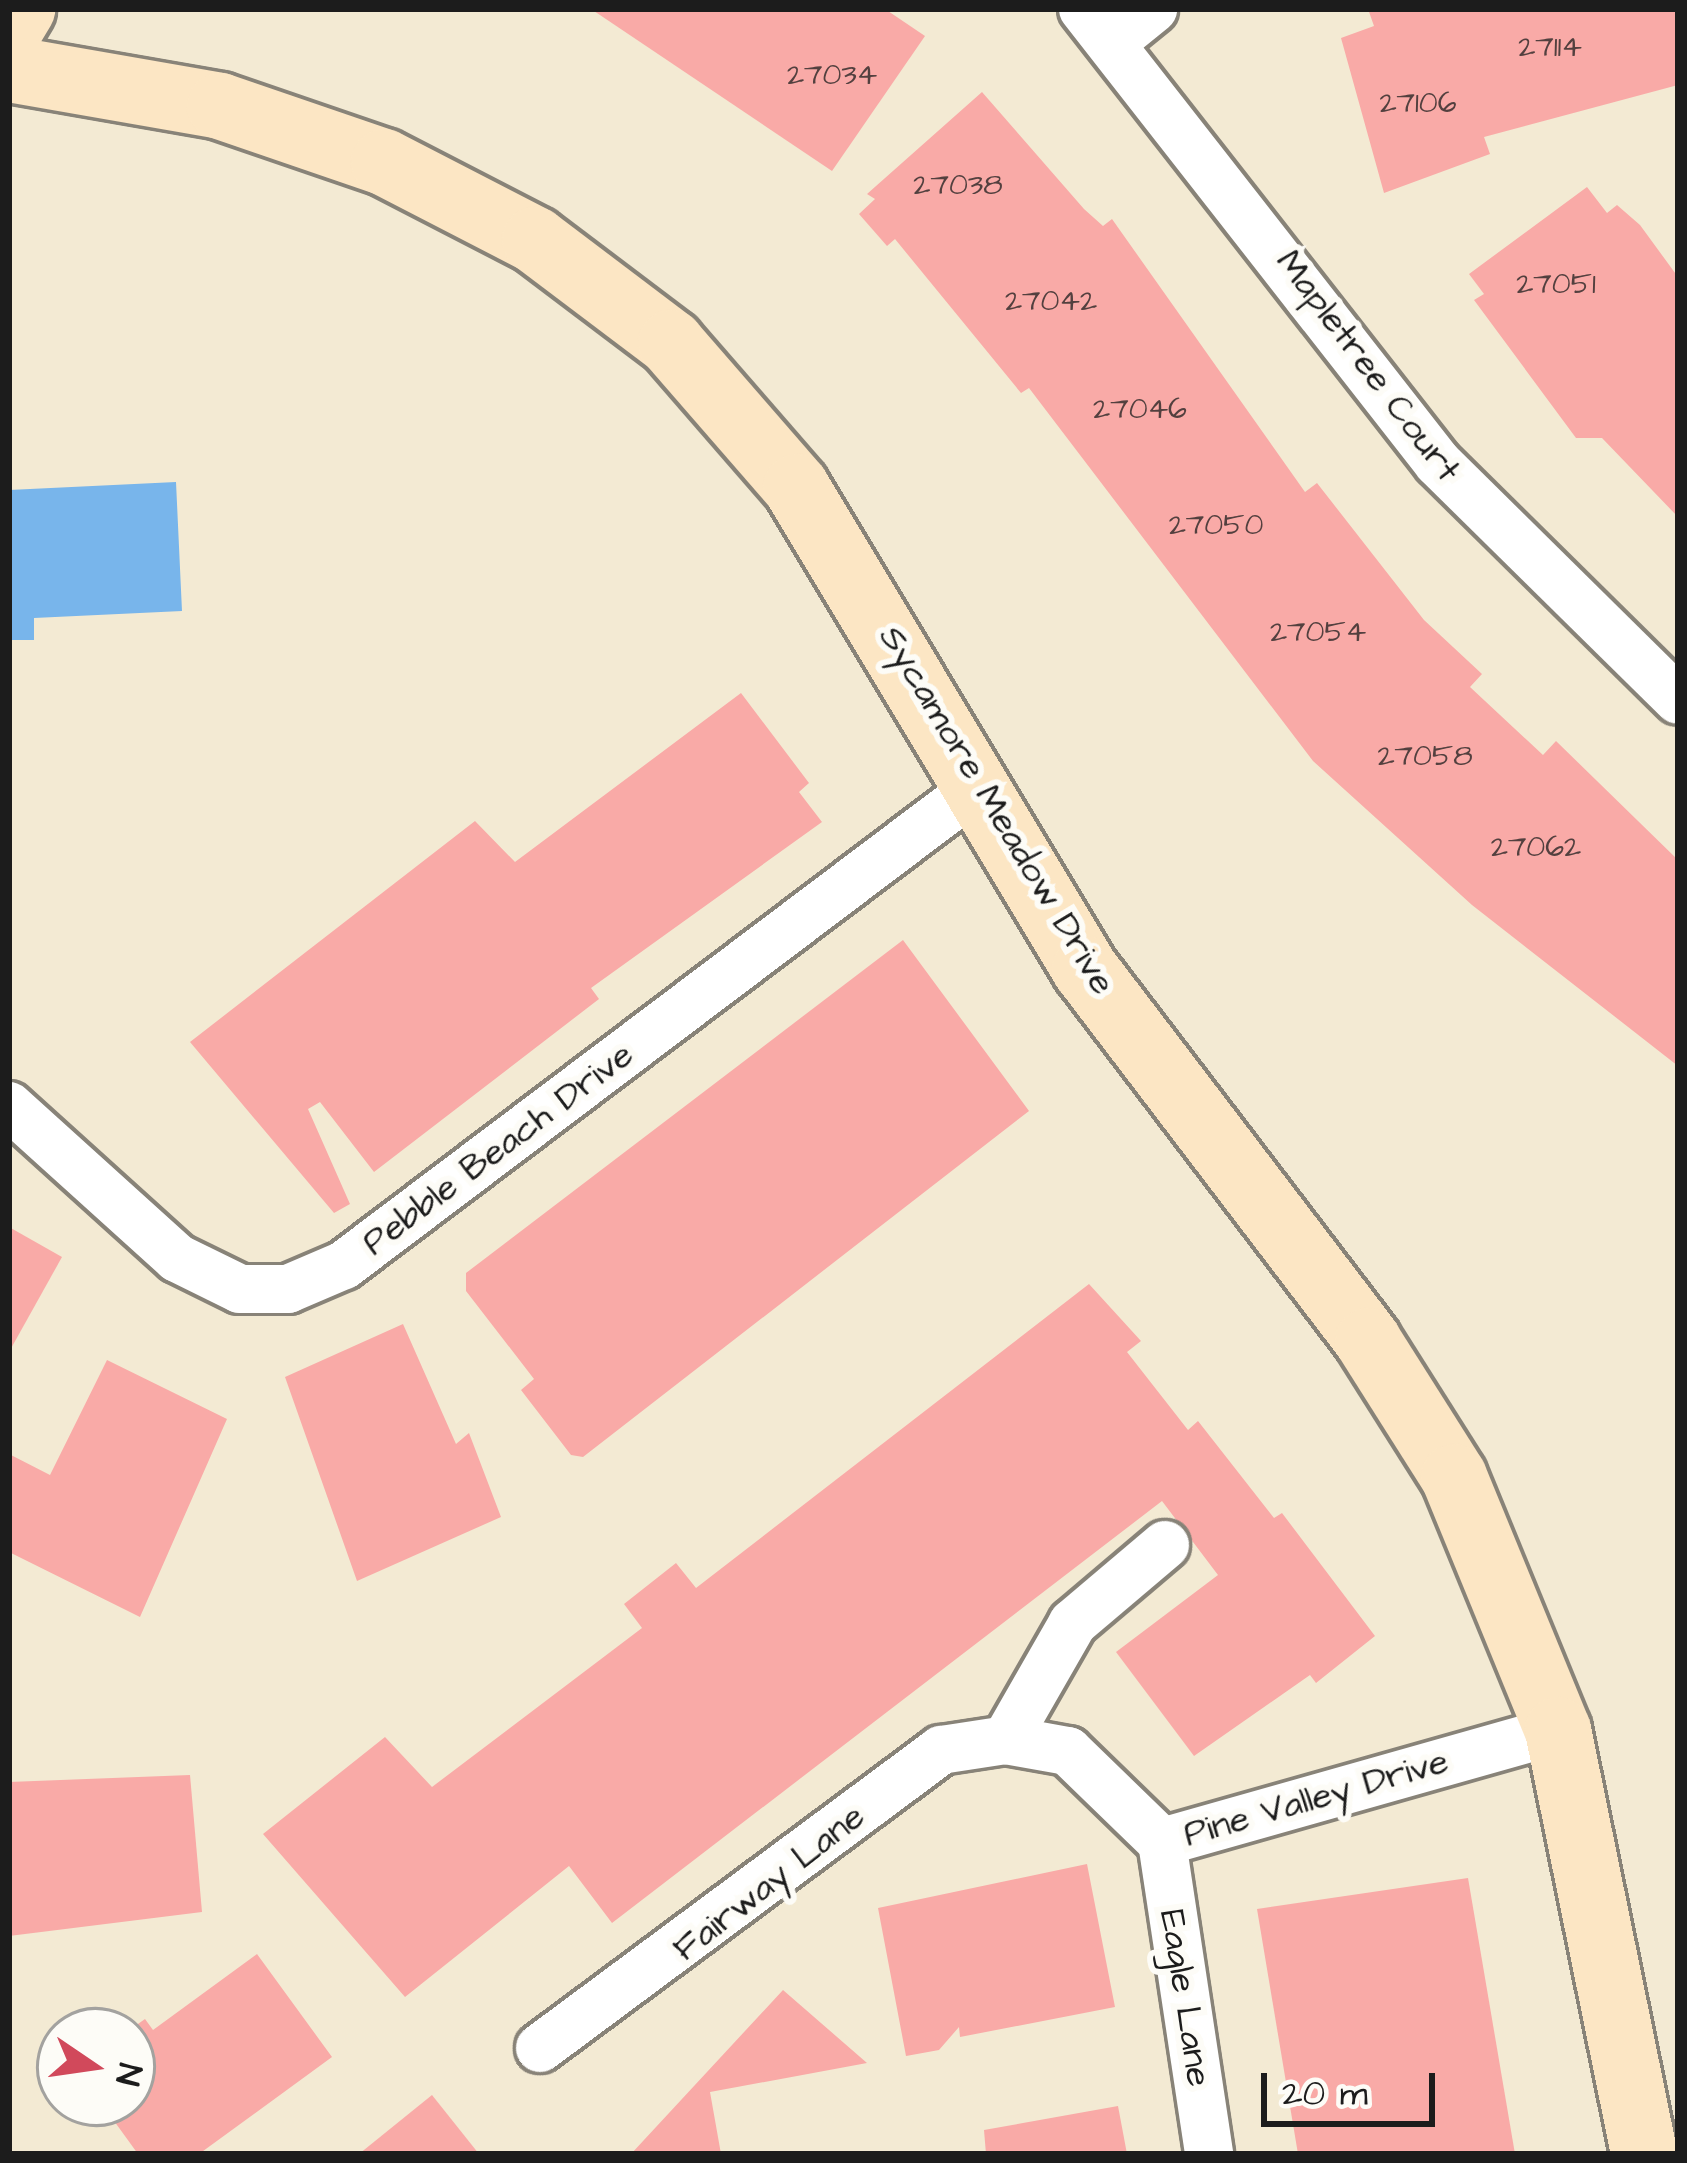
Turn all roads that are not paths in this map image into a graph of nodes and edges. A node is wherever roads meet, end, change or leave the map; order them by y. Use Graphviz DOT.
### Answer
graph roads {
  1 [pos="22,9"];
  2 [pos="1117,19"];
  3 [pos="9,31"];
  4 [pos="9,69"];
  5 [pos="1678,700"];
  6 [pos="976,788"];
  7 [pos="9,1106"];
  8 [pos="1165,1545"];
  9 [pos="1558,1730"];
  10 [pos="1006,1740"];
  11 [pos="1162,1842"];
  12 [pos="540,2048"];
  13 [pos="1210,2154"];
  14 [pos="1644,2154"];
  1 -- 3 [label="street"];
  2 -- 5 [label="street, Mapletree Court"];
  4 -- 6 [label="street, Sycamore Meadow Drive"];
  6 -- 7 [label="street, Pebble Beach Drive"];
  6 -- 9 [label="street, Sycamore Meadow Drive"];
  8 -- 10 [label="street"];
  9 -- 11 [label="street, Pine Valley Drive"];
  9 -- 14 [label="street, Sycamore Meadow Drive"];
  10 -- 11 [label="street, Pine Valley Drive"];
  10 -- 12 [label="street, Fairway Lane"];
  11 -- 13 [label="street, Eagle Lane"];
}
